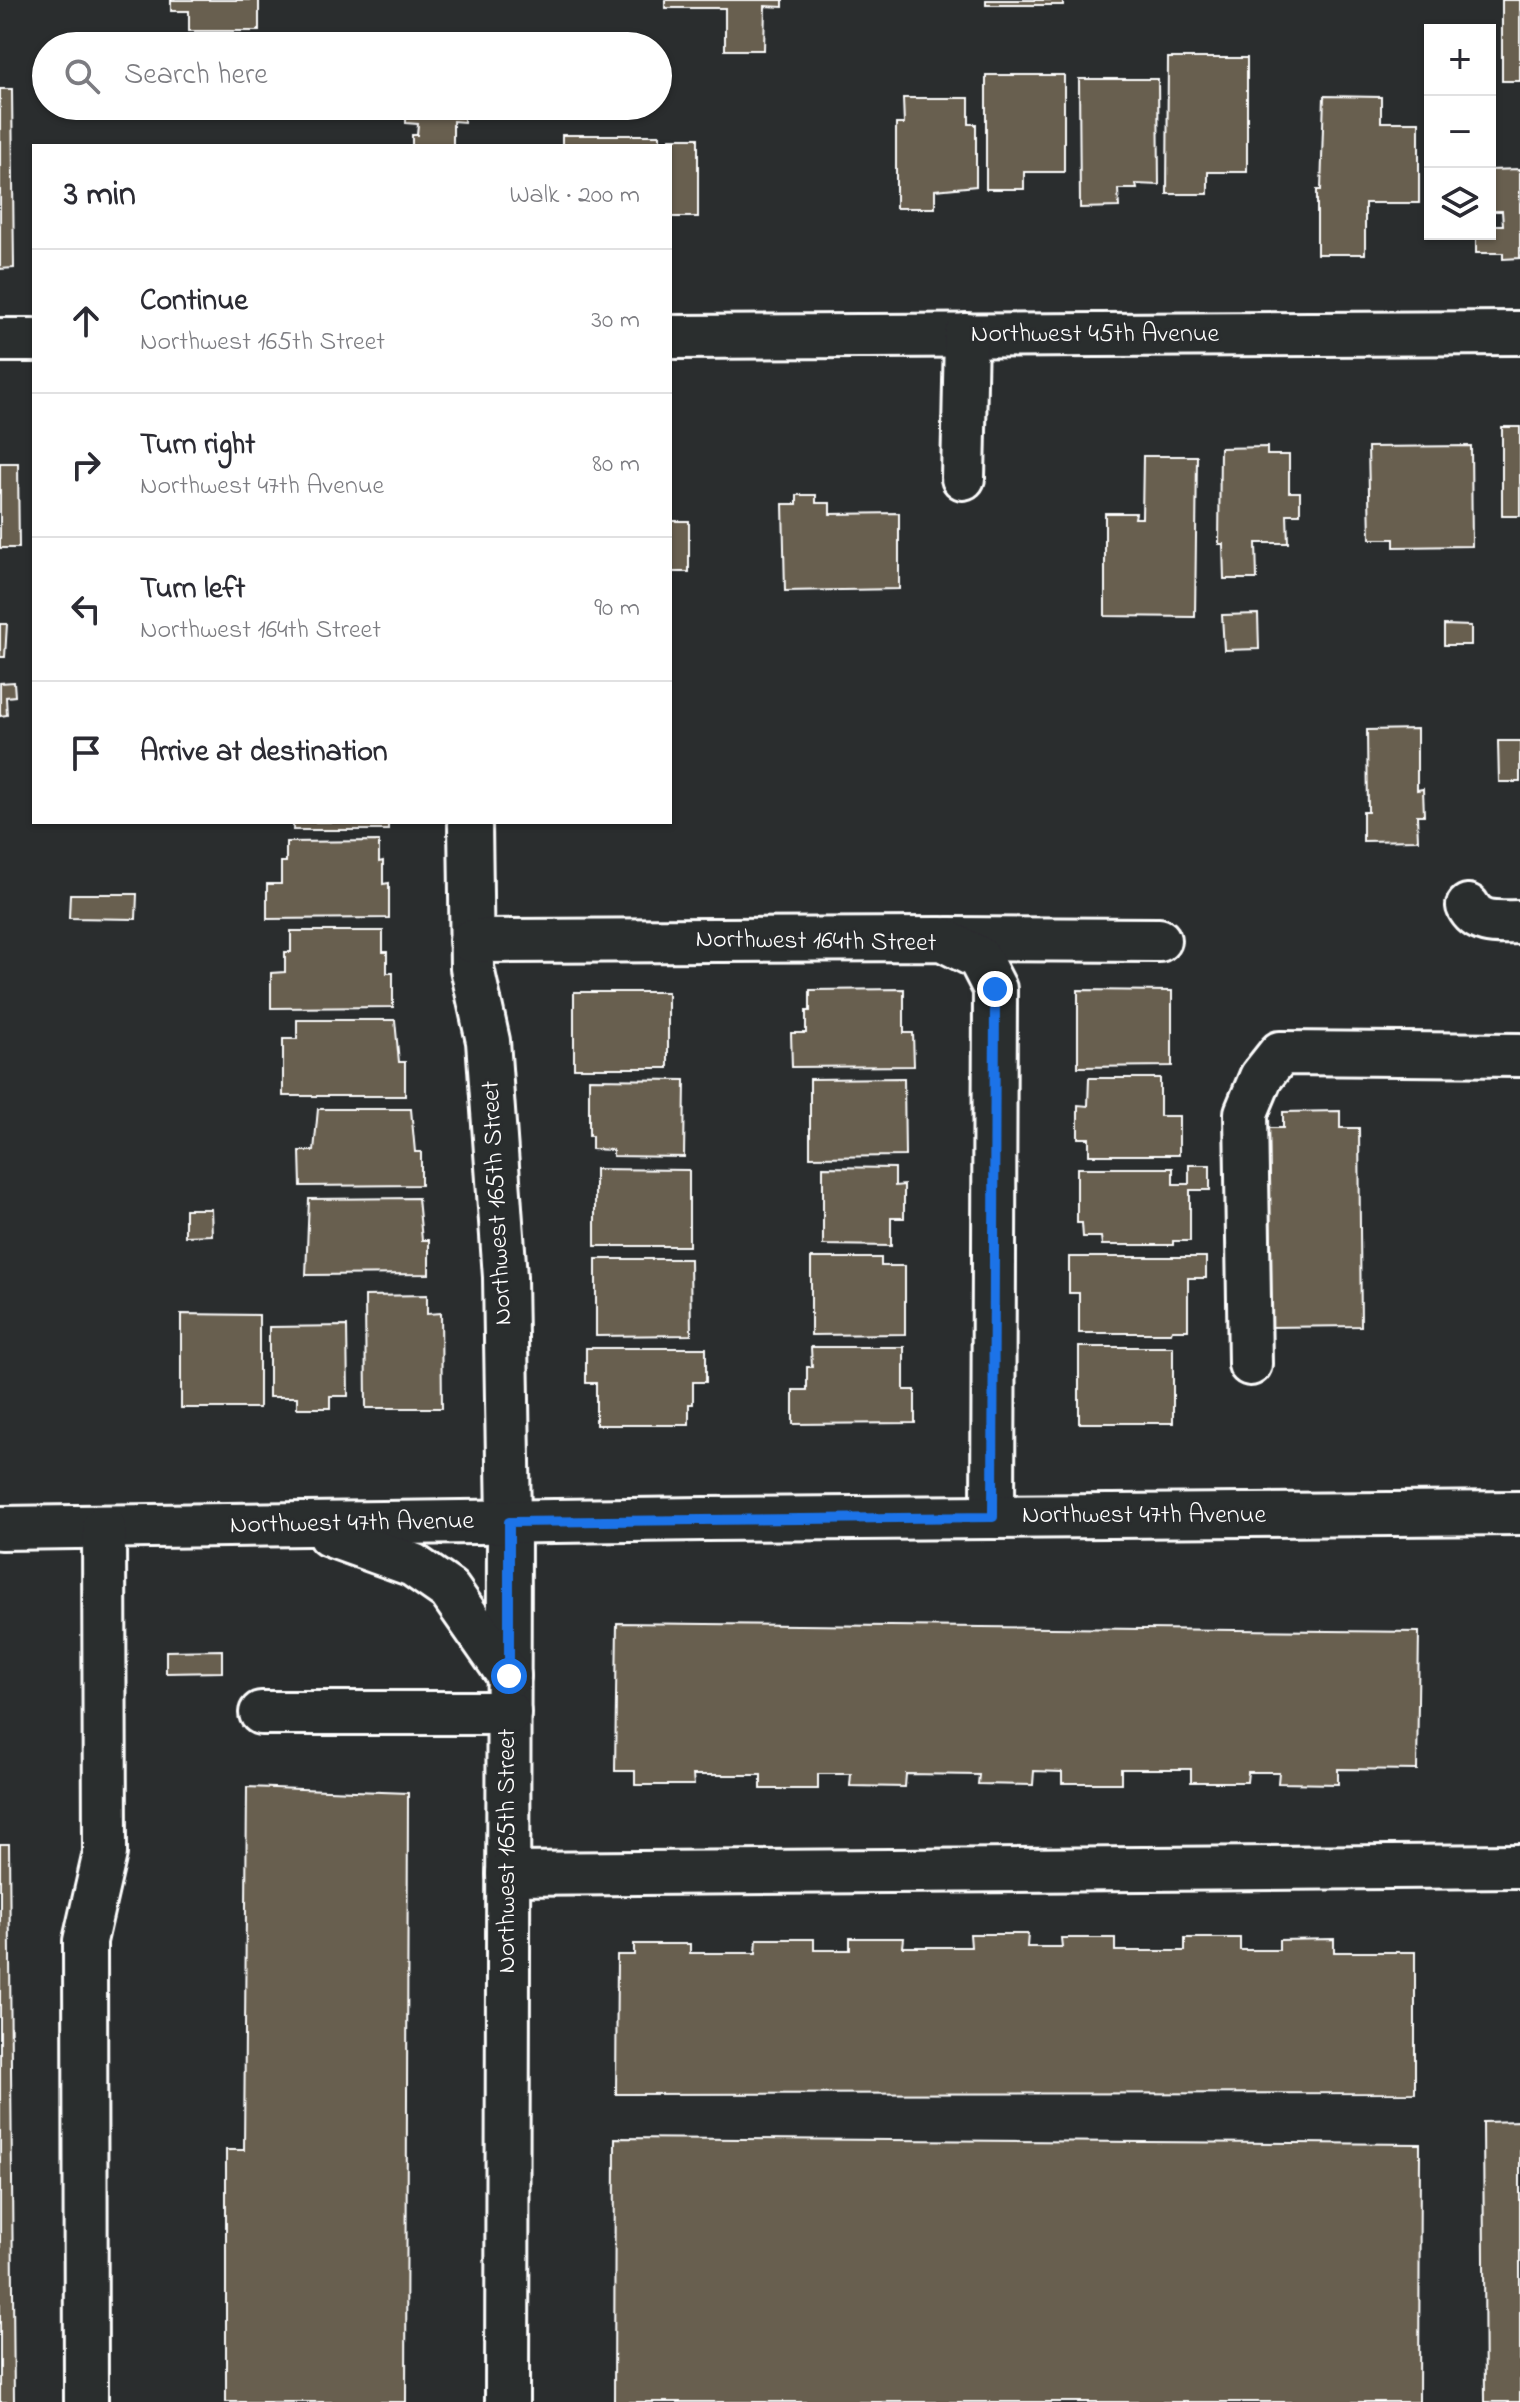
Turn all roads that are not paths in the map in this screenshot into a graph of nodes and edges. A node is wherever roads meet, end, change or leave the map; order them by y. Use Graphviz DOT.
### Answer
graph roads {
  1 [pos="1520,333"];
  2 [pos="966,335"];
  3 [pos="672,337"];
  4 [pos="0,340"];
  5 [pos="32,340"];
  6 [pos="963,478"];
  7 [pos="470,824"];
  8 [pos="1468,906"];
  9 [pos="1520,922"];
  10 [pos="942,939"];
  11 [pos="1159,940"];
  12 [pos="471,941"];
  13 [pos="1520,1055"];
  14 [pos="1250,1364"];
  15 [pos="1520,1513"];
  16 [pos="993,1517"];
  17 [pos="509,1522"];
  18 [pos="301,1525"];
  19 [pos="104,1527"];
  20 [pos="0,1528"];
  21 [pos="509,1695"];
  22 [pos="261,1713"];
  23 [pos="1520,1866"];
  24 [pos="508,1874"];
  25 [pos="86,2402"];
  26 [pos="507,2402"];
  1 -- 2 [label="street, Northwest 45th Avenue"];
  2 -- 3 [label="street, Northwest 45th Avenue"];
  2 -- 6 [label="street"];
  4 -- 5 [label="street"];
  7 -- 12 [label="street, Northwest 165th Street"];
  8 -- 9 [label="street"];
  10 -- 11 [label="street"];
  10 -- 12 [label="street, Northwest 164th Street"];
  10 -- 16 [label="street, Northwest 164th Street"];
  12 -- 17 [label="street, Northwest 165th Street"];
  13 -- 14 [label="street"];
  15 -- 16 [label="street, Northwest 47th Avenue"];
  16 -- 17 [label="street, Northwest 47th Avenue"];
  17 -- 18 [label="street, Northwest 47th Avenue"];
  17 -- 21 [label="street, Northwest 165th Street"];
  18 -- 19 [label="street, Northwest 47th Avenue"];
  18 -- 21 [label="street"];
  19 -- 20 [label="street, Northwest 47th Avenue"];
  19 -- 25 [label="street"];
  21 -- 22 [label="street"];
  21 -- 24 [label="street, Northwest 165th Street"];
  23 -- 24 [label="street"];
  24 -- 26 [label="street, Northwest 165th Street"];
}
